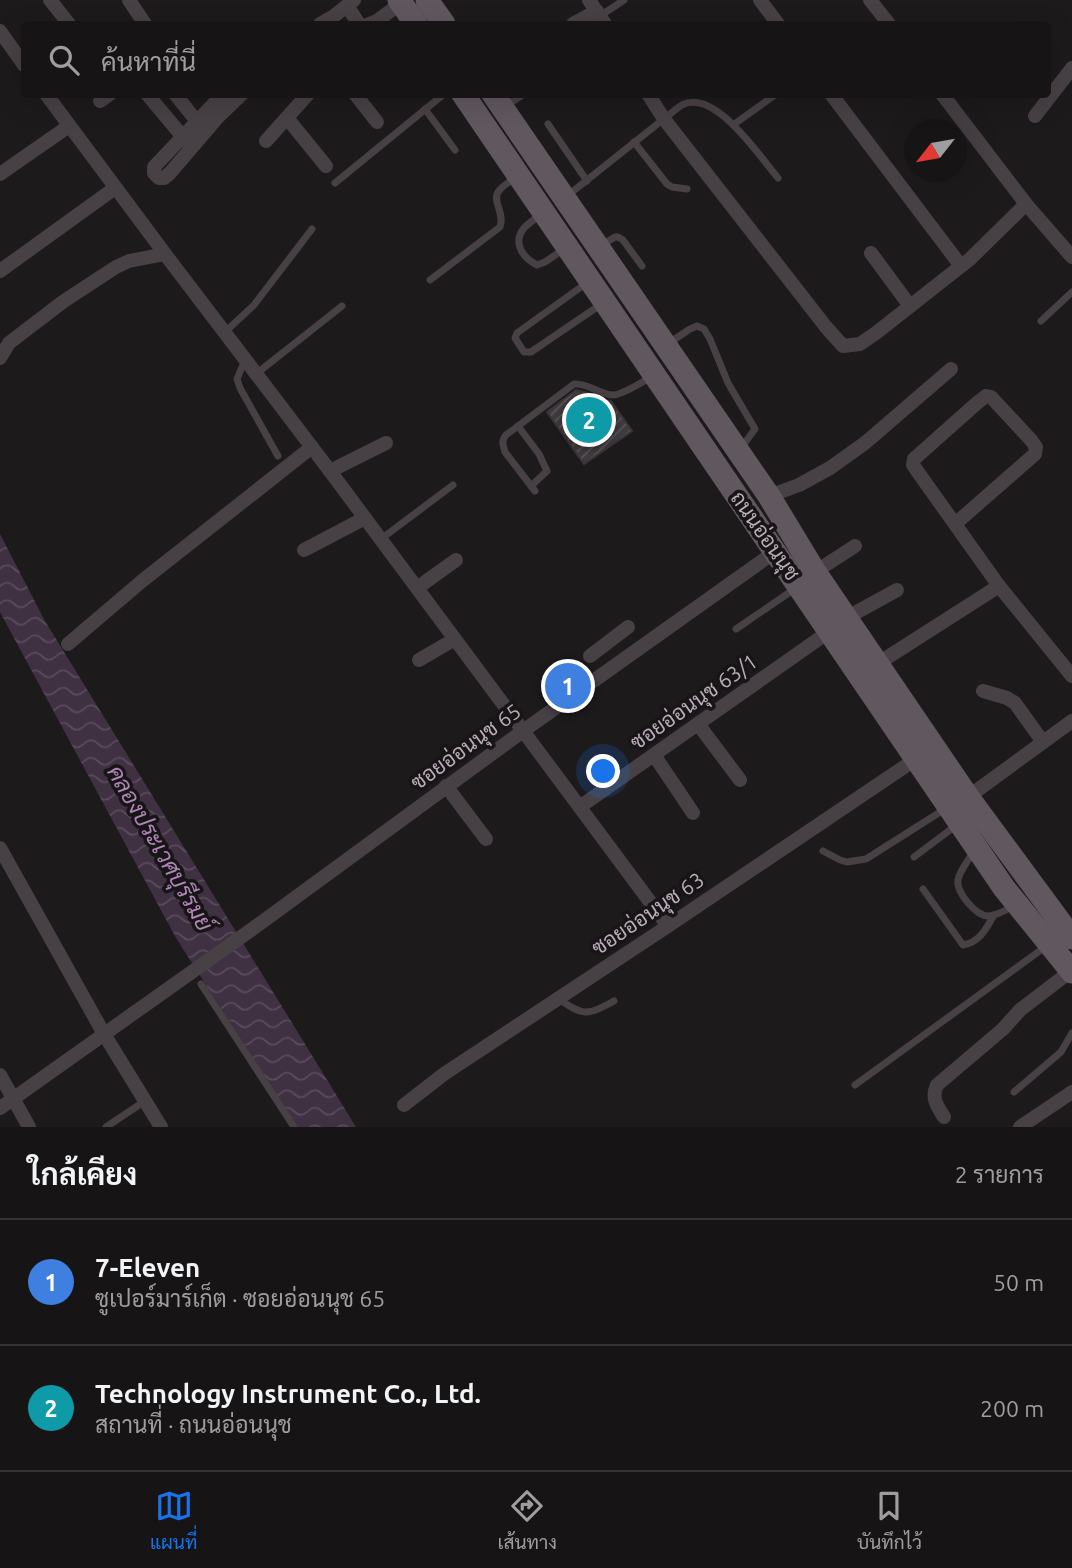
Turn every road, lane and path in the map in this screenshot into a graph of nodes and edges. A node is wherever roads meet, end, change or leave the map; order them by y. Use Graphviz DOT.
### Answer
graph roads {
  1 [pos="50,0"];
  2 [pos="129,0"];
  3 [pos="428,0"];
  4 [pos="624,0"];
  5 [pos="760,0"];
  6 [pos="870,0"];
  7 [pos="400,2"];
  8 [pos="351,3"];
  9 [pos="598,13"];
  10 [pos="67,21"];
  11 [pos="143,21"];
  12 [pos="325,21"];
  13 [pos="358,21"];
  14 [pos="377,21"];
  15 [pos="414,21"];
  16 [pos="442,21"];
  17 [pos="580,21"];
  18 [pos="776,21"];
  19 [pos="887,21"];
  20 [pos="0,30"];
  21 [pos="21,61"];
  22 [pos="1072,68"];
  23 [pos="1051,95"];
  24 [pos="49,98"];
  25 [pos="150,98"];
  26 [pos="179,98"];
  27 [pos="220,98"];
  28 [pos="237,98"];
  29 [pos="304,98"];
  30 [pos="358,98"];
  31 [pos="439,98"];
  32 [pos="466,98"];
  33 [pos="651,98"];
  34 [pos="771,98"];
  35 [pos="834,98"];
  36 [pos="945,98"];
  37 [pos="1049,98"];
  38 [pos="497,101"];
  39 [pos="425,109"];
  40 [pos="1035,116"];
  41 [pos="287,117"];
  42 [pos="664,119"];
  43 [pos="377,122"];
  44 [pos="548,124"];
  45 [pos="733,125"];
  46 [pos="69,127"];
  47 [pos="201,127"];
  48 [pos="266,141"];
  49 [pos="634,142"];
  50 [pos="455,150"];
  51 [pos="326,166"];
  52 [pos="0,174"];
  53 [pos="519,175"];
  54 [pos="778,178"];
  55 [pos="587,181"];
  56 [pos="335,183"];
  57 [pos="115,188"];
  58 [pos="687,189"];
  59 [pos="565,198"];
  60 [pos="1026,204"];
  61 [pos="544,212"];
  62 [pos="312,229"];
  63 [pos="568,247"];
  64 [pos="598,247"];
  65 [pos="871,253"];
  66 [pos="165,254"];
  67 [pos="1072,257"];
  68 [pos="642,266"];
  69 [pos="961,266"];
  70 [pos="0,271"];
  71 [pos="430,280"];
  72 [pos="589,281"];
  73 [pos="1072,292"];
  74 [pos="604,302"];
  75 [pos="342,306"];
  76 [pos="910,306"];
  77 [pos="645,317"];
  78 [pos="1041,321"];
  79 [pos="624,331"];
  80 [pos="225,333"];
  81 [pos="664,345"];
  82 [pos="0,358"];
  83 [pos="245,360"];
  84 [pos="951,369"];
  85 [pos="256,374"];
  86 [pos="654,376"];
  87 [pos="518,426"];
  88 [pos="386,443"];
  89 [pos="312,447"];
  90 [pos="738,452"];
  91 [pos="278,456"];
  92 [pos="330,471"];
  93 [pos="453,485"];
  94 [pos="769,496"];
  95 [pos="365,518"];
  96 [pos="955,524"];
  97 [pos="381,540"];
  98 [pos="785,545"];
  99 [pos="855,546"];
  100 [pos="304,550"];
  101 [pos="456,560"];
  102 [pos="807,579"];
  103 [pos="999,586"];
  104 [pos="417,588"];
  105 [pos="897,590"];
  106 [pos="838,624"];
  107 [pos="628,627"];
  108 [pos="736,629"];
  109 [pos="455,639"];
  110 [pos="610,640"];
  111 [pos="68,644"];
  112 [pos="590,656"];
  113 [pos="625,659"];
  114 [pos="419,660"];
  115 [pos="877,664"];
  116 [pos="1072,676"];
  117 [pos="983,691"];
  118 [pos="1072,721"];
  119 [pos="698,724"];
  120 [pos="523,731"];
  121 [pos="1043,742"];
  122 [pos="654,755"];
  123 [pos="916,759"];
  124 [pos="740,780"];
  125 [pos="446,786"];
  126 [pos="580,806"];
  127 [pos="959,809"];
  128 [pos="693,813"];
  129 [pos="486,839"];
  130 [pos="975,845"];
  131 [pos="0,848"];
  132 [pos="823,851"];
  133 [pos="914,857"];
  134 [pos="923,889"];
  135 [pos="1017,904"];
  136 [pos="994,915"];
  137 [pos="668,926"];
  138 [pos="1072,938"];
  139 [pos="1048,944"];
  140 [pos="1071,972"];
  141 [pos="201,984"];
  142 [pos="558,999"];
  143 [pos="614,1001"];
  144 [pos="1072,1033"];
  145 [pos="104,1034"];
  146 [pos="0,1075"];
  147 [pos="855,1085"];
  148 [pos="1014,1092"];
  149 [pos="1072,1092"];
  150 [pos="14,1098"];
  151 [pos="145,1101"];
  152 [pos="404,1105"];
  153 [pos="0,1108"];
  154 [pos="944,1117"];
  155 [pos="29,1127"];
  156 [pos="106,1127"];
  157 [pos="161,1127"];
  158 [pos="294,1127"];
  159 [pos="1020,1127"];
  1 -- 10 [label="street"];
  2 -- 11 [label="street"];
  3 -- 16 [label="main road"];
  4 -- 9 [label="lane"];
  5 -- 18 [label="street"];
  6 -- 19 [label="street"];
  7 -- 14 [label="street"];
  7 -- 15 [label="main road"];
  8 -- 12 [label="street"];
  8 -- 13 [label="street"];
  9 -- 17 [label="street"];
  20 -- 21 [label="street"];
  22 -- 23 [label="street"];
  24 -- 46 [label="street"];
  25 -- 47 [label="street"];
  26 -- 47 [label="street"];
  27 -- 47 [label="street"];
  28 -- 47 [label="street"];
  29 -- 41 [label="street"];
  30 -- 43 [label="street"];
  31 -- 39 [label="lane"];
  32 -- 53 [label="main road, ถนนอ่อนนุช"];
  33 -- 42 [label="street"];
  34 -- 45 [label="lane"];
  35 -- 69 [label="street"];
  36 -- 60 [label="street"];
  37 -- 40 [label="street"];
  38 -- 59 [label="main road, ถนนอ่อนนุช"];
  39 -- 50 [label="lane"];
  39 -- 56 [label="lane"];
  41 -- 48 [label="street"];
  41 -- 51 [label="street"];
  42 -- 45 [label="lane"];
  42 -- 49 [label="lane"];
  42 -- 76 [label="street"];
  44 -- 55 [label="lane"];
  45 -- 54 [label="lane"];
  46 -- 52 [label="street"];
  46 -- 57 [label="street"];
  49 -- 55 [label="lane"];
  49 -- 58 [label="lane"];
  53 -- 61 [label="main road, ถนนอ่อนนุช"];
  53 -- 71 [label="lane"];
  55 -- 59 [label="lane"];
  57 -- 66 [label="street"];
  57 -- 70 [label="street"];
  59 -- 64 [label="main road, ถนนอ่อนนุช"];
  60 -- 67 [label="street"];
  60 -- 69 [label="street"];
  61 -- 63 [label="main road, ถนนอ่อนนุช"];
  61 -- 63 [label="lane"];
  62 -- 80 [label="lane"];
  63 -- 72 [label="main road, ถนนอ่อนนุช"];
  64 -- 68 [label="lane"];
  64 -- 77 [label="main road, ถนนอ่อนนุช"];
  65 -- 76 [label="street"];
  66 -- 80 [label="street"];
  66 -- 82 [label="street"];
  69 -- 76 [label="street"];
  72 -- 74 [label="main road, ถนนอ่อนนุช"];
  72 -- 74 [label="lane"];
  73 -- 78 [label="lane"];
  74 -- 79 [label="main road, ถนนอ่อนนุช"];
  75 -- 85 [label="lane"];
  77 -- 79 [label="main road"];
  77 -- 81 [label="main road, ถนนอ่อนนุช"];
  79 -- 86 [label="main road, ถนนอ่อนนุช"];
  80 -- 83 [label="street"];
  81 -- 90 [label="main road, ถนนอ่อนนุช"];
  81 -- 90 [label="lane"];
  83 -- 85 [label="street"];
  83 -- 91 [label="lane"];
  84 -- 94 [label="street"];
  85 -- 89 [label="street"];
  86 -- 87 [label="lane"];
  86 -- 98 [label="main road, ถนนอ่อนนุช"];
  87 -- 87 [label="lane"];
  88 -- 92 [label="street"];
  89 -- 92 [label="street"];
  89 -- 111 [label="street"];
  90 -- 94 [label="main road, ถนนอ่อนนุช"];
  92 -- 95 [label="street"];
  93 -- 97 [label="lane"];
  94 -- 98 [label="main road, ถนนอ่อนนุช"];
  95 -- 97 [label="street"];
  95 -- 100 [label="street"];
  96 -- 96 [label="street"];
  96 -- 103 [label="street"];
  97 -- 104 [label="street"];
  98 -- 102 [label="main road, ถนนอ่อนนุช"];
  98 -- 113 [label="street, ซอยอ่อนนุช 65"];
  99 -- 102 [label="street"];
  101 -- 104 [label="street"];
  102 -- 106 [label="main road, ถนนอ่อนนุช"];
  102 -- 108 [label="lane"];
  103 -- 115 [label="street"];
  103 -- 116 [label="street"];
  104 -- 109 [label="street"];
  105 -- 106 [label="street, ซอยอ่อนนุช 63/1"];
  106 -- 115 [label="main road, ถนนอ่อนนุช"];
  106 -- 119 [label="street, ซอยอ่อนนุช 63/1"];
  106 -- 123 [label="main road, ถนนอ่อนนุช"];
  107 -- 110 [label="street"];
  109 -- 114 [label="street"];
  109 -- 120 [label="street"];
  110 -- 112 [label="street"];
  110 -- 113 [label="street"];
  113 -- 120 [label="street, ซอยอ่อนนุช 65"];
  115 -- 127 [label="main road, ถนนอ่อนนุช"];
  117 -- 121 [label="street"];
  118 -- 121 [label="street"];
  119 -- 122 [label="street, ซอยอ่อนนุช 63/1"];
  119 -- 124 [label="street"];
  120 -- 125 [label="street, ซอยอ่อนนุช 65"];
  120 -- 126 [label="street"];
  121 -- 127 [label="street"];
  122 -- 126 [label="street, ซอยอ่อนนุช 63/1"];
  122 -- 128 [label="street"];
  123 -- 127 [label="main road, ถนนอ่อนนุช"];
  123 -- 137 [label="street, ซอยอ่อนนุช 63"];
  125 -- 129 [label="street"];
  125 -- 145 [label="street, ซอยอ่อนนุช 65"];
  126 -- 137 [label="street"];
  127 -- 130 [label="main road, ถนนอ่อนนุช"];
  127 -- 132 [label="lane"];
  127 -- 133 [label="lane"];
  127 -- 138 [label="main road, ถนนอ่อนนุช"];
  130 -- 135 [label="main road, ถนนอ่อนนุช"];
  130 -- 136 [label="lane"];
  131 -- 145 [label="street"];
  134 -- 136 [label="lane"];
  135 -- 136 [label="lane"];
  135 -- 139 [label="main road, ถนนอ่อนนุช"];
  137 -- 142 [label="street, ซอยอ่อนนุช 63"];
  139 -- 140 [label="main road, ถนนอ่อนนุช"];
  139 -- 147 [label="lane"];
  140 -- 154 [label="street"];
  141 -- 158 [label="lane"];
  142 -- 143 [label="lane"];
  142 -- 152 [label="street, ซอยอ่อนนุช 63"];
  144 -- 148 [label="lane"];
  145 -- 150 [label="street, ซอยอ่อนนุช 65"];
  145 -- 151 [label="street"];
  146 -- 150 [label="street"];
  149 -- 159 [label="street"];
  150 -- 153 [label="street, ซอยอ่อนนุช 65"];
  150 -- 155 [label="street"];
  151 -- 156 [label="lane"];
  151 -- 157 [label="street"];
}
